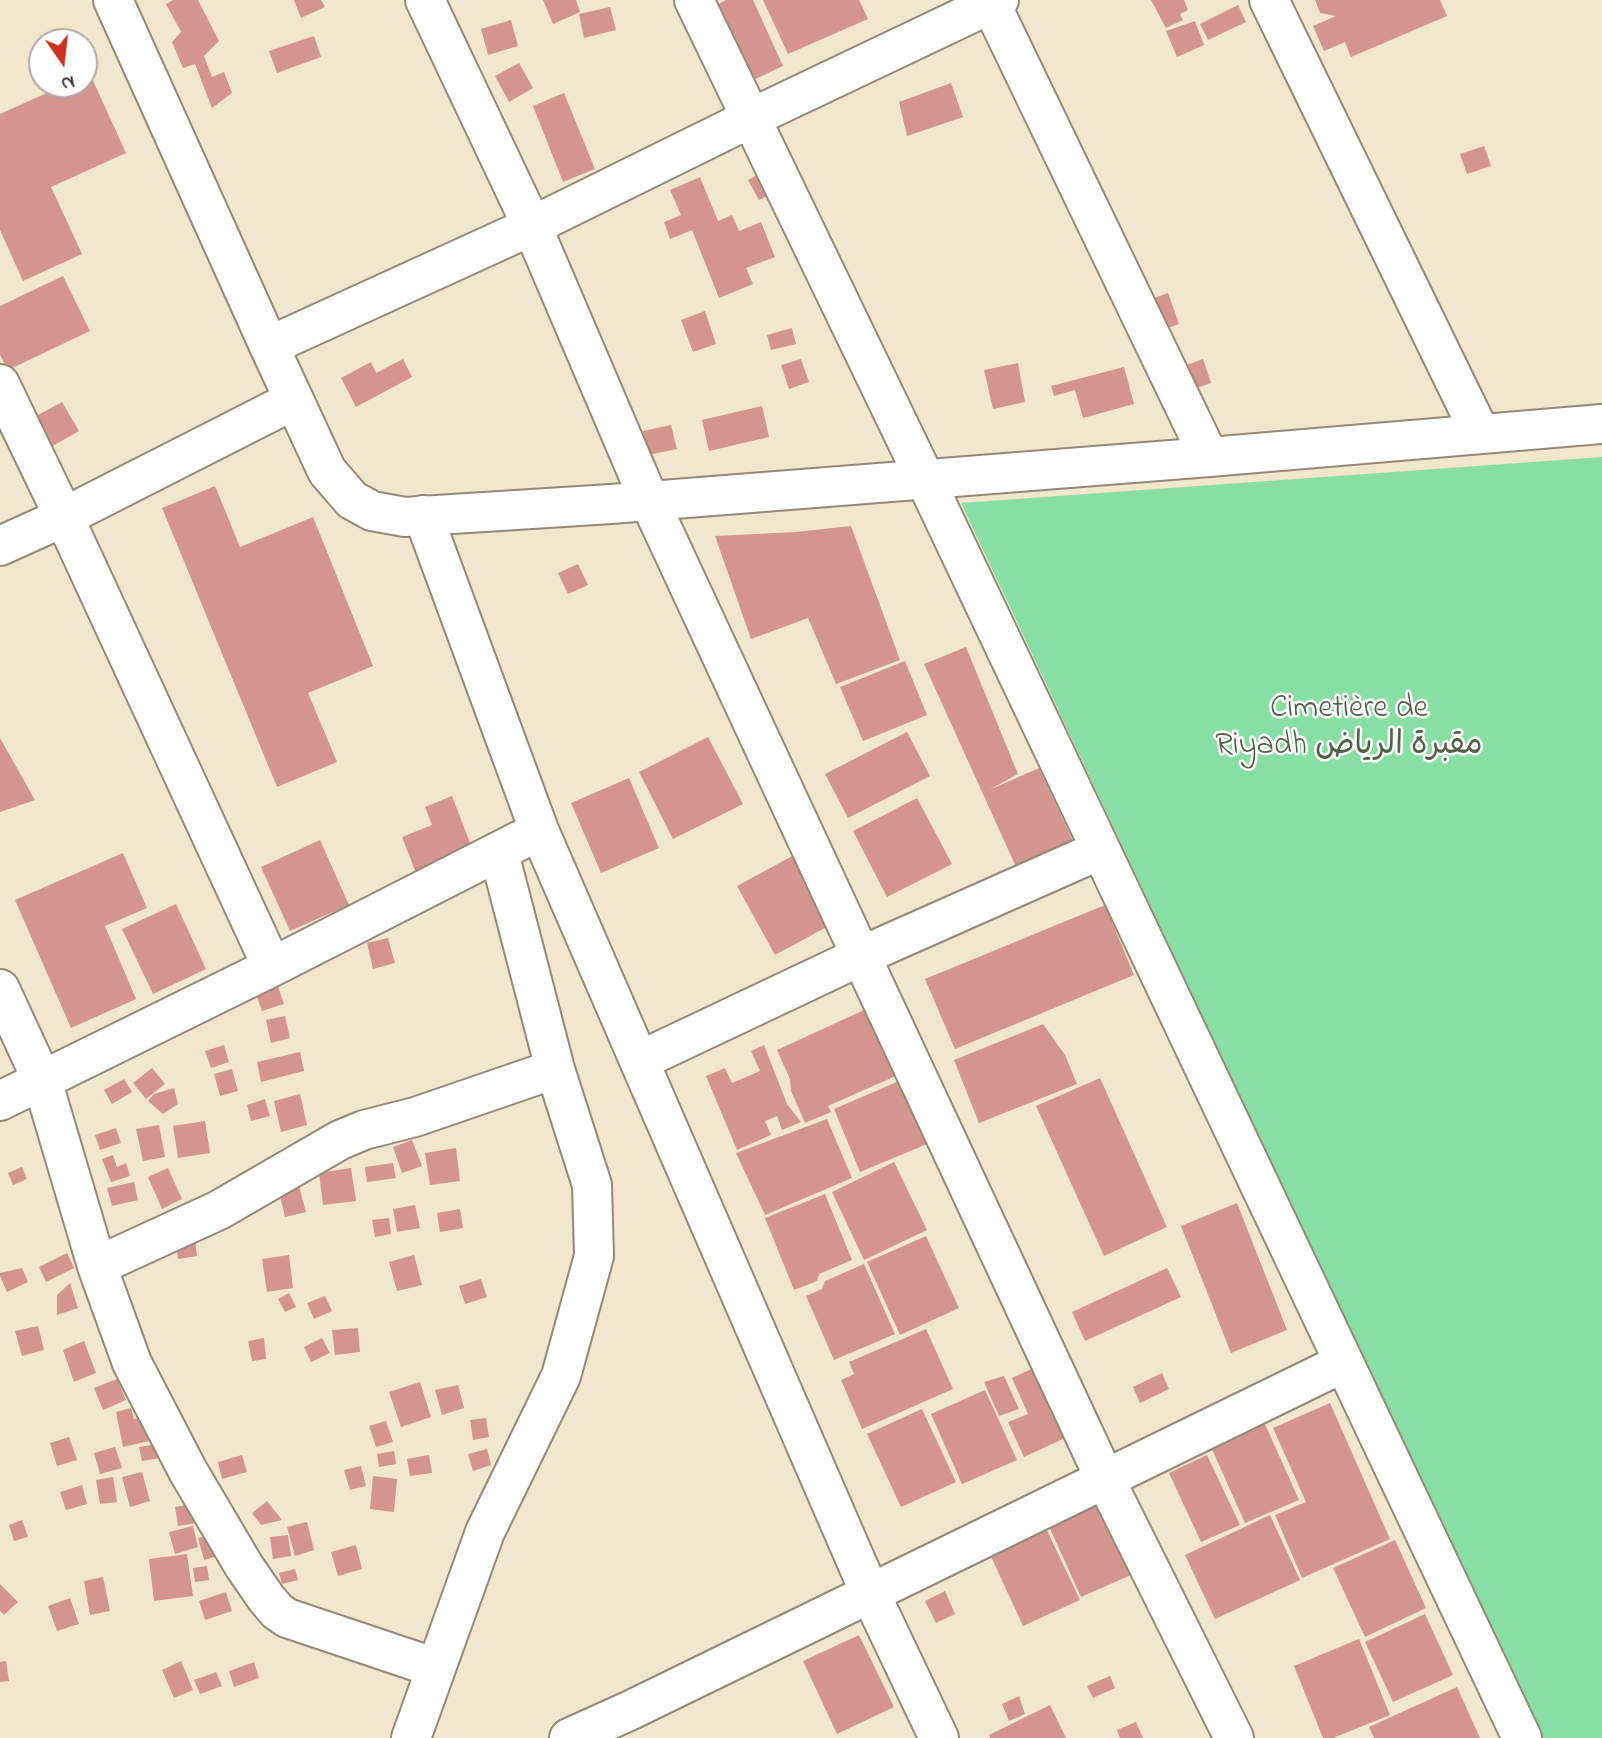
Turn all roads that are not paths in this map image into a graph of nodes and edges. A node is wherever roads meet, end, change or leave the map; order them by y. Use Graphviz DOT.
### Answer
graph roads {
  1 [pos="113,0"];
  2 [pos="425,0"];
  3 [pos="694,0"];
  4 [pos="1269,0"];
  5 [pos="993,1"];
  6 [pos="751,118"];
  7 [pos="532,226"];
  8 [pos="269,346"];
  9 [pos="0,384"];
  10 [pos="294,400"];
  11 [pos="1602,424"];
  12 [pos="1480,433"];
  13 [pos="1209,457"];
  14 [pos="925,479"];
  15 [pos="649,500"];
  16 [pos="423,515"];
  17 [pos="64,517"];
  18 [pos="0,546"];
  19 [pos="539,830"];
  20 [pos="1100,850"];
  21 [pos="499,853"];
  22 [pos="861,956"];
  23 [pos="272,967"];
  24 [pos="0,989"];
  25 [pos="639,1061"];
  26 [pos="555,1069"];
  27 [pos="42,1080"];
  28 [pos="0,1101"];
  29 [pos="97,1266"];
  30 [pos="1343,1363"];
  31 [pos="1105,1479"];
  32 [pos="870,1594"];
  33 [pos="436,1668"];
  34 [pos="638,1724"];
  35 [pos="411,1738"];
  36 [pos="569,1738"];
  37 [pos="939,1738"];
  38 [pos="1234,1738"];
  39 [pos="1522,1738"];
  1 -- 8 [label="street"];
  2 -- 7 [label="street"];
  3 -- 6 [label="street"];
  4 -- 12 [label="street"];
  5 -- 6 [label="street"];
  5 -- 13 [label="street"];
  6 -- 7 [label="street"];
  6 -- 14 [label="street"];
  7 -- 8 [label="street"];
  7 -- 15 [label="street"];
  8 -- 10 [label="street"];
  9 -- 17 [label="street"];
  10 -- 16 [label="street"];
  10 -- 17 [label="street"];
  11 -- 12 [label="street"];
  12 -- 13 [label="street"];
  13 -- 14 [label="street"];
  14 -- 15 [label="street"];
  14 -- 20 [label="street"];
  15 -- 16 [label="street"];
  15 -- 22 [label="street"];
  16 -- 19 [label="street"];
  17 -- 18 [label="street"];
  17 -- 23 [label="street"];
  19 -- 21 [label="street"];
  19 -- 25 [label="street"];
  20 -- 22 [label="street"];
  20 -- 30 [label="street"];
  21 -- 23 [label="street"];
  21 -- 26 [label="street"];
  22 -- 25 [label="street"];
  22 -- 31 [label="street"];
  23 -- 27 [label="street"];
  24 -- 27 [label="street"];
  25 -- 32 [label="street"];
  26 -- 29 [label="street"];
  26 -- 33 [label="street"];
  27 -- 28 [label="street"];
  27 -- 29 [label="street"];
  29 -- 33 [label="street"];
  30 -- 31 [label="street"];
  30 -- 39 [label="street"];
  31 -- 32 [label="street"];
  31 -- 38 [label="street"];
  32 -- 34 [label="street"];
  32 -- 37 [label="street"];
  33 -- 35 [label="street"];
  34 -- 36 [label="street"];
}
